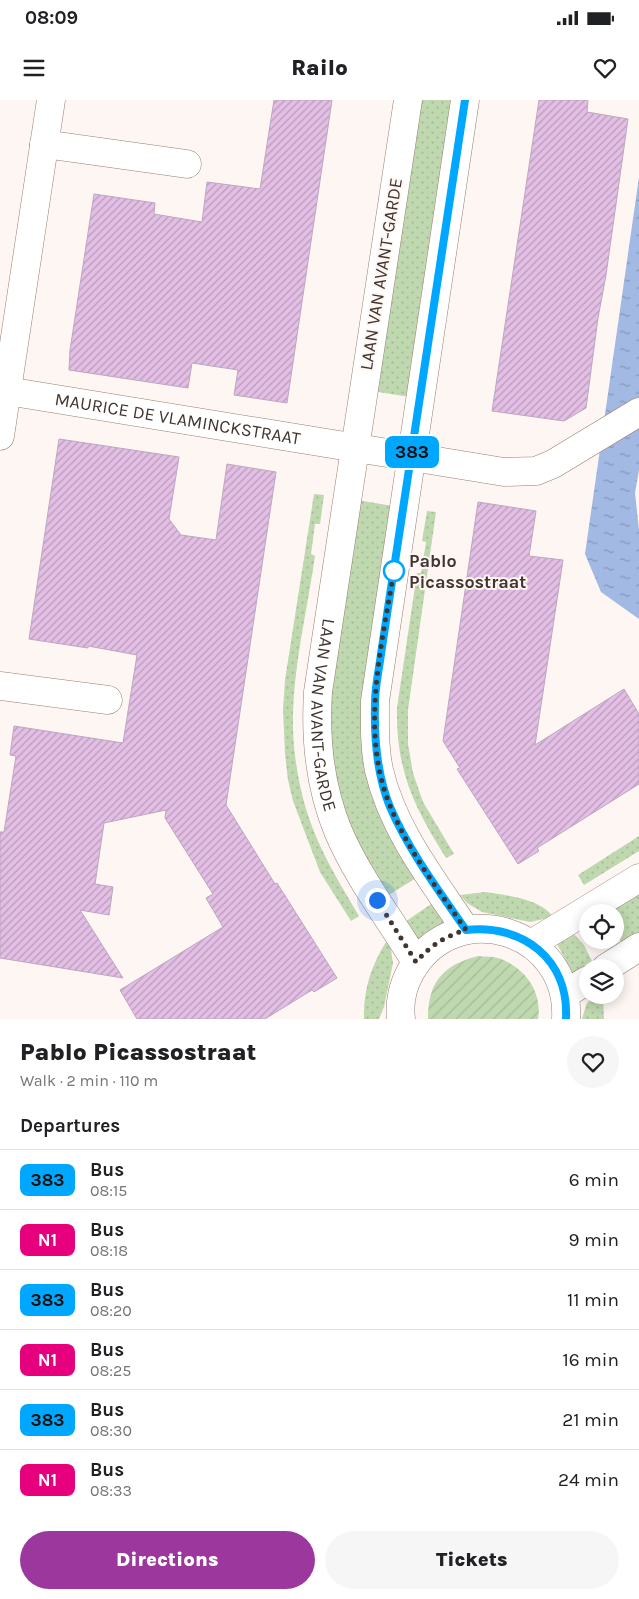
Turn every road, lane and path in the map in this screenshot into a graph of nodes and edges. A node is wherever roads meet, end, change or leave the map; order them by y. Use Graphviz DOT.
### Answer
graph roads {
  1 [pos="51,100"];
  2 [pos="408,100"];
  3 [pos="465,100"];
  4 [pos="44,144"];
  5 [pos="187,164"];
  6 [pos="3,392"];
  7 [pos="639,412"];
  8 [pos="0,436"];
  9 [pos="355,448"];
  10 [pos="411,457"];
  11 [pos="0,686"];
  12 [pos="108,700"];
  13 [pos="639,878"];
  14 [pos="466,930"];
  15 [pos="531,944"];
  16 [pos="639,947"];
  17 [pos="620,959"];
  18 [pos="416,962"];
  19 [pos="579,991"];
  20 [pos="566,1006"];
  21 [pos="401,1019"];
  1 -- 4 [label="street"];
  2 -- 9 [label="street, LAAN VAN AVANT-GARDE"];
  3 -- 10 [label="street"];
  4 -- 5 [label="street"];
  4 -- 6 [label="street"];
  6 -- 8 [label="street"];
  6 -- 9 [label="street, MAURICE DE VLAMINCKSTRAAT"];
  7 -- 10 [label="street"];
  9 -- 10 [label="street"];
  9 -- 18 [label="street, LAAN VAN AVANT-GARDE"];
  10 -- 14 [label="street"];
  11 -- 12 [label="street"];
  13 -- 15 [label="street"];
  14 -- 15 [label="street"];
  14 -- 18 [label="street"];
  15 -- 20 [label="street"];
  16 -- 17 [label="street"];
  18 -- 21 [label="street"];
  19 -- 20 [label="street"];
}
